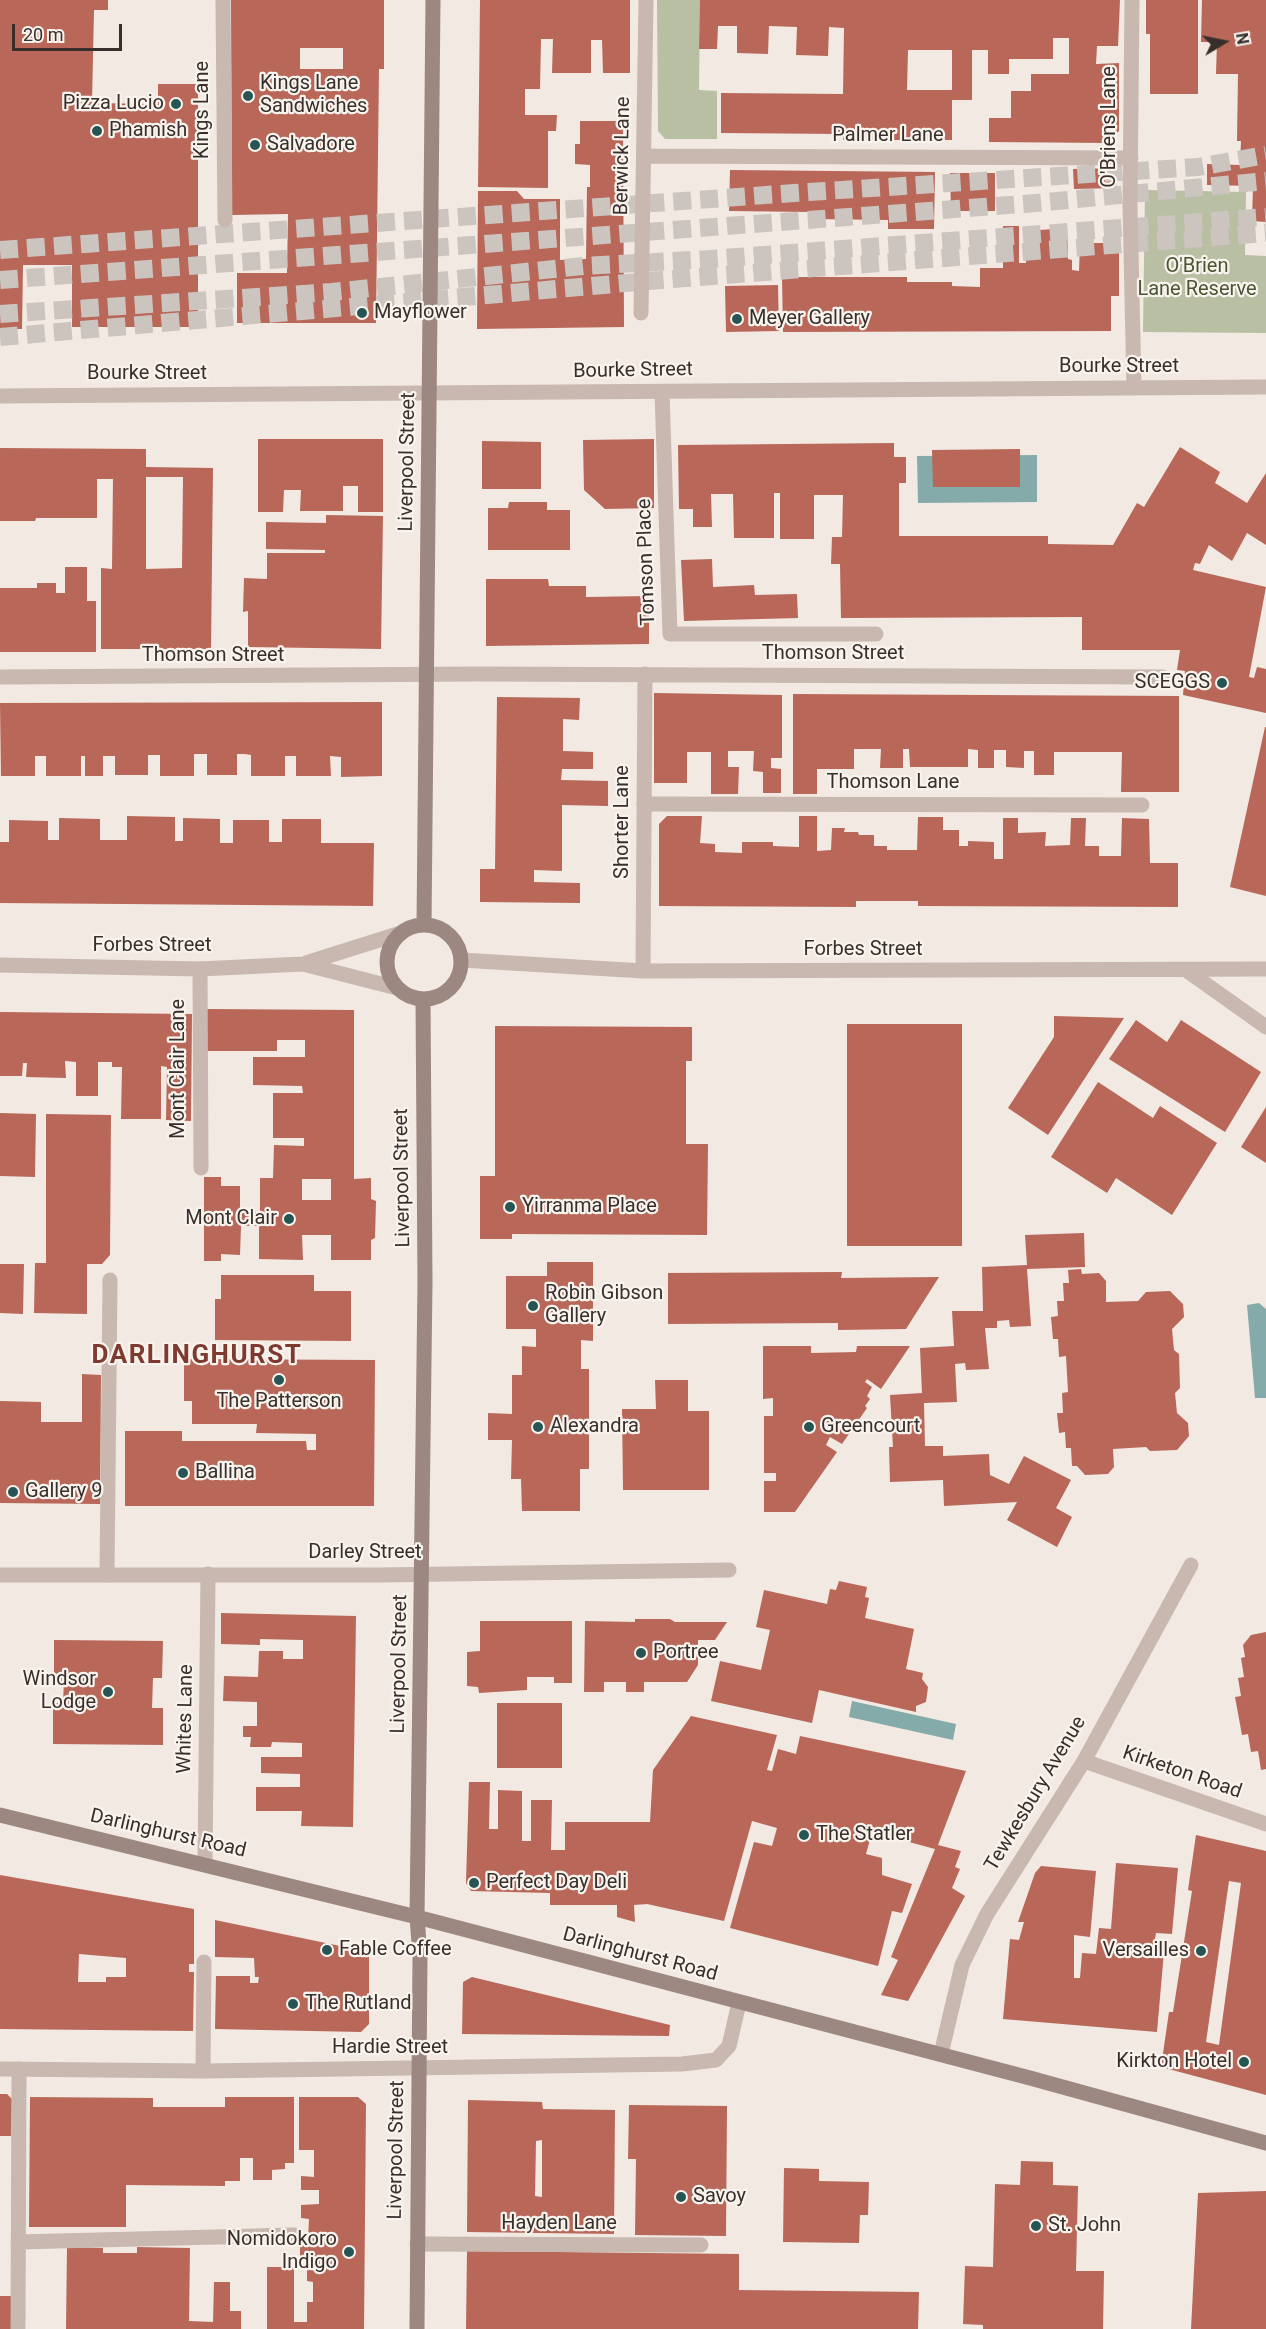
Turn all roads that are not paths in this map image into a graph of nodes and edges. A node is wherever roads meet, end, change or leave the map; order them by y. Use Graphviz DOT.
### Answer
graph roads {
  1 [pos="223,0"];
  2 [pos="433,0"];
  3 [pos="646,0"];
  4 [pos="1132,0"];
  5 [pos="645,156"];
  6 [pos="1131,158"];
  7 [pos="225,220"];
  8 [pos="641,313"];
  9 [pos="1266,387"];
  10 [pos="1134,388"];
  11 [pos="662,392"];
  12 [pos="430,395"];
  13 [pos="0,396"];
  14 [pos="876,634"];
  15 [pos="645,674"];
  16 [pos="427,675"];
  17 [pos="0,677"];
  18 [pos="1163,677"];
  19 [pos="644,804"];
  20 [pos="1142,804"];
  21 [pos="424,925"];
  22 [pos="401,933"];
  23 [pos="461,960"];
  24 [pos="303,964"];
  25 [pos="0,965"];
  26 [pos="200,969"];
  27 [pos="1266,969"];
  28 [pos="1186,970"];
  29 [pos="643,971"];
  30 [pos="397,988"];
  31 [pos="423,999"];
  32 [pos="1266,1027"];
  33 [pos="201,1168"];
  34 [pos="110,1280"];
  35 [pos="1191,1565"];
  36 [pos="729,1570"];
  37 [pos="208,1574"];
  38 [pos="422,1574"];
  39 [pos="0,1575"];
  40 [pos="107,1575"];
  41 [pos="1084,1761"];
  42 [pos="0,1815"];
  43 [pos="1266,1824"];
  44 [pos="206,1863"];
  45 [pos="417,1917"];
  46 [pos="204,1962"];
  47 [pos="740,2003"];
  48 [pos="941,2054"];
  49 [pos="0,2069"];
  50 [pos="19,2069"];
  51 [pos="419,2069"];
  52 [pos="203,2071"];
  53 [pos="1266,2143"];
  54 [pos="295,2235"];
  55 [pos="18,2242"];
  56 [pos="417,2244"];
  57 [pos="701,2245"];
  58 [pos="18,2329"];
  59 [pos="417,2329"];
  1 -- 7 [label="street, Kings Lane"];
  2 -- 12 [label="street, Liverpool Street"];
  3 -- 5 [label="street, Berwick Lane"];
  4 -- 6 [label="street, O'Briens Lane"];
  5 -- 6 [label="street, Palmer Lane"];
  5 -- 8 [label="street, Berwick Lane"];
  6 -- 10 [label="street, O'Briens Lane"];
  9 -- 10 [label="street, Bourke Street"];
  10 -- 11 [label="street, Bourke Street"];
  11 -- 12 [label="street, Bourke Street"];
  11 -- 14 [label="street, Tomson Place"];
  12 -- 13 [label="street, Bourke Street"];
  12 -- 16 [label="street, Liverpool Street"];
  15 -- 16 [label="street, Thomson Street"];
  15 -- 18 [label="street, Thomson Street"];
  15 -- 19 [label="street, Shorter Lane"];
  16 -- 17 [label="street, Thomson Street"];
  16 -- 21 [label="street, Liverpool Street"];
  19 -- 20 [label="street, Thomson Lane"];
  19 -- 29 [label="street, Shorter Lane"];
  21 -- 22 [label="street"];
  21 -- 23 [label="street"];
  22 -- 24 [label="street, Forbes Street"];
  22 -- 30 [label="street"];
  23 -- 29 [label="street, Forbes Street"];
  23 -- 31 [label="street"];
  24 -- 26 [label="street, Forbes Street"];
  24 -- 30 [label="street, Forbes Street"];
  25 -- 26 [label="street, Forbes Street"];
  26 -- 33 [label="street, Mont Clair Lane"];
  27 -- 28 [label="street, Forbes Street"];
  28 -- 29 [label="street, Forbes Street"];
  28 -- 32 [label="street"];
  30 -- 31 [label="street"];
  31 -- 38 [label="street, Liverpool Street"];
  34 -- 40 [label="street"];
  35 -- 41 [label="street, Tewkesbury Avenue"];
  36 -- 38 [label="street, Darley Street"];
  37 -- 38 [label="street, Darley Street"];
  37 -- 40 [label="street, Darley Street"];
  37 -- 44 [label="street, Whites Lane"];
  38 -- 45 [label="street, Liverpool Street"];
  39 -- 40 [label="street, Darley Street"];
  41 -- 43 [label="street, Kirketon Road"];
  41 -- 48 [label="street, Tewkesbury Avenue"];
  42 -- 44 [label="street, Darlinghurst Road"];
  44 -- 45 [label="street, Darlinghurst Road"];
  45 -- 47 [label="street, Darlinghurst Road"];
  45 -- 51 [label="street, Liverpool Street"];
  46 -- 52 [label="street"];
  47 -- 48 [label="street, Darlinghurst Road"];
  47 -- 51 [label="street, Hardie Street"];
  48 -- 53 [label="street, Darlinghurst Road"];
  49 -- 50 [label="street, Hardie Street"];
  50 -- 52 [label="street, Hardie Street"];
  50 -- 55 [label="street"];
  51 -- 52 [label="street, Hardie Street"];
  51 -- 56 [label="street, Liverpool Street"];
  54 -- 55 [label="street"];
  55 -- 58 [label="street"];
  56 -- 57 [label="street, Hayden Lane"];
  56 -- 59 [label="street, Liverpool Street"];
}
